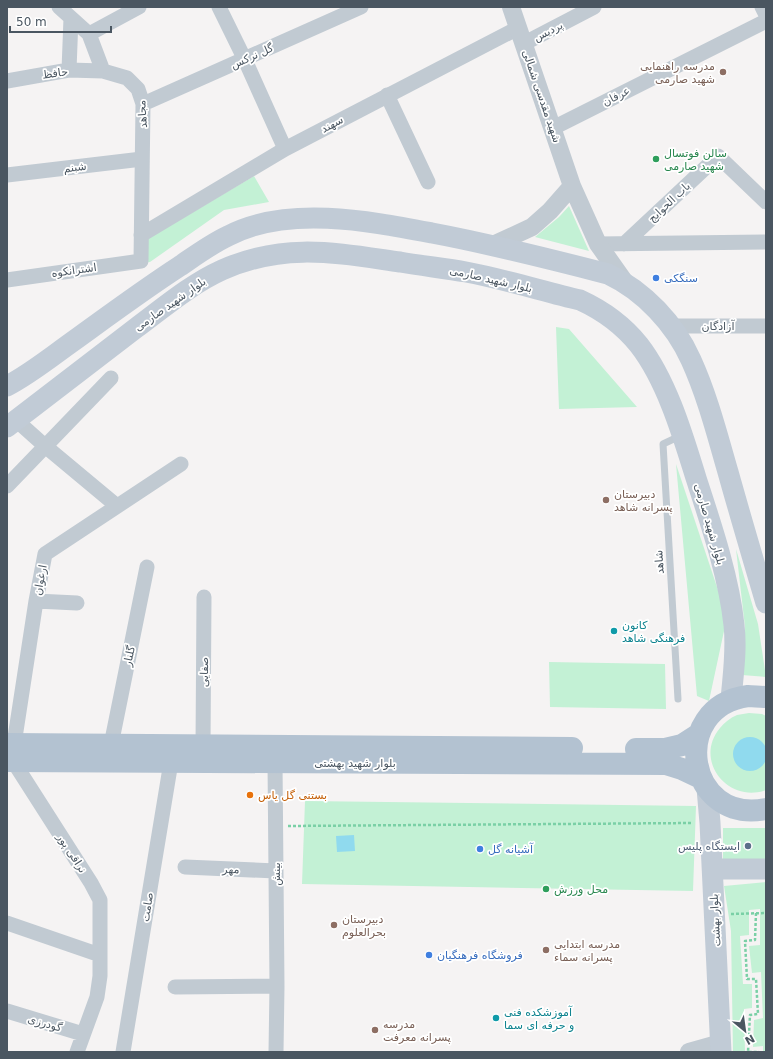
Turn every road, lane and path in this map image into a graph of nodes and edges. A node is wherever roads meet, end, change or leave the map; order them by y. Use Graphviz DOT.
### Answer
graph roads {
  1 [pos="59,7"];
  2 [pos="139,7"];
  3 [pos="219,7"];
  4 [pos="511,7"];
  5 [pos="594,7"];
  6 [pos="762,7"];
  7 [pos="354,8"];
  8 [pos="766,15"];
  9 [pos="71,18"];
  10 [pos="766,21"];
  11 [pos="89,34"];
  12 [pos="521,36"];
  13 [pos="245,60"];
  14 [pos="69,70"];
  15 [pos="103,71"];
  16 [pos="7,81"];
  17 [pos="387,95"];
  18 [pos="143,104"];
  19 [pos="553,128"];
  20 [pos="285,149"];
  21 [pos="142,158"];
  22 [pos="7,175"];
  23 [pos="428,182"];
  24 [pos="572,186"];
  25 [pos="766,202"];
  26 [pos="141,235"];
  27 [pos="766,242"];
  28 [pos="598,244"];
  29 [pos="624,244"];
  30 [pos="493,245"];
  31 [pos="141,260"];
  32 [pos="7,280"];
  33 [pos="624,281"];
  34 [pos="670,326"];
  35 [pos="766,326"];
  36 [pos="111,378"];
  37 [pos="7,386"];
  38 [pos="12,423"];
  39 [pos="682,435"];
  40 [pos="45,446"];
  41 [pos="181,464"];
  42 [pos="7,486"];
  43 [pos="117,506"];
  44 [pos="147,567"];
  45 [pos="204,598"];
  46 [pos="36,601"];
  47 [pos="766,602"];
  48 [pos="77,603"];
  49 [pos="766,697"];
  50 [pos="678,699"];
  51 [pos="731,700"];
  52 [pos="699,734"];
  53 [pos="110,745"];
  54 [pos="203,746"];
  55 [pos="10,753"];
  56 [pos="171,762"];
  57 [pos="275,762"];
  58 [pos="704,783"];
  59 [pos="766,809"];
  60 [pos="710,823"];
  61 [pos="276,826"];
  62 [pos="185,868"];
  63 [pos="713,869"];
  64 [pos="766,869"];
  65 [pos="276,871"];
  66 [pos="756,913"];
  67 [pos="766,913"];
  68 [pos="715,914"];
  69 [pos="7,923"];
  70 [pos="100,955"];
  71 [pos="277,986"];
  72 [pos="175,987"];
  73 [pos="7,1012"];
  74 [pos="83,1034"];
  75 [pos="721,1048"];
  76 [pos="77,1052"];
  77 [pos="123,1052"];
  78 [pos="276,1052"];
  79 [pos="689,1052"];
  80 [pos="759,1052"];
  1 -- 9 [label="street"];
  2 -- 11 [label="street"];
  3 -- 13 [label="street"];
  4 -- 12 [label="street, شهید مقدسی شمالی"];
  5 -- 12 [label="street, پردیس"];
  6 -- 8 [label="street"];
  7 -- 13 [label="street, گل نرکس"];
  9 -- 11 [label="street"];
  9 -- 14 [label="street"];
  10 -- 19 [label="street, عرفان"];
  11 -- 15 [label="street"];
  12 -- 17 [label="street, سهند"];
  12 -- 19 [label="street, شهید مقدسی شمالی"];
  13 -- 18 [label="street, گل نرکس"];
  13 -- 20 [label="street"];
  14 -- 15 [label="street, حافظ"];
  14 -- 16 [label="street, حافظ"];
  15 -- 18 [label="street, مجاهد"];
  17 -- 20 [label="street, سهند"];
  17 -- 23 [label="street"];
  18 -- 21 [label="street, مجاهد"];
  19 -- 24 [label="street, شهید مقدسی شمالی"];
  20 -- 26 [label="street, سهند"];
  21 -- 22 [label="street, شبنم"];
  21 -- 26 [label="street, مجاهد"];
  24 -- 28 [label="street, شهید مقدسی شمالی"];
  24 -- 30 [label="street"];
  25 -- 29 [label="street, باب الحوایج"];
  26 -- 31 [label="street, مجاهد"];
  27 -- 29 [label="street"];
  28 -- 29 [label="street"];
  28 -- 33 [label="street, شهید مقدسی شمالی"];
  30 -- 33 [label="main road"];
  30 -- 37 [label="main road"];
  31 -- 32 [label="street, اشترانکوه"];
  33 -- 34 [label="main road"];
  34 -- 35 [label="street, آزادگان"];
  34 -- 47 [label="main road"];
  36 -- 40 [label="street"];
  38 -- 39 [label="main road, بلوار شهید صارمی"];
  38 -- 40 [label="street"];
  39 -- 50 [label="lane, شاهد"];
  39 -- 51 [label="main road, بلوار شهید صارمی"];
  40 -- 42 [label="street"];
  40 -- 43 [label="street"];
  41 -- 43 [label="street, ارغوان"];
  43 -- 46 [label="street, ارغوان"];
  44 -- 53 [label="street, گلنار"];
  45 -- 54 [label="street, صفایی"];
  46 -- 48 [label="street"];
  46 -- 55 [label="street, ارغوان"];
  49 -- 51 [label="main road"];
  51 -- 52 [label="main road"];
  52 -- 54 [label="main road, بلوار شهید بهشتی"];
  52 -- 58 [label="main road"];
  53 -- 54 [label="main road, بلوار شهید بهشتی"];
  53 -- 55 [label="main road, بلوار شهید بهشتی"];
  55 -- 56 [label="main road, بلوار شهید بهشتی"];
  55 -- 70 [label="street, نراقی پور"];
  56 -- 57 [label="main road, بلوار شهید بهشتی"];
  56 -- 77 [label="street, صامت"];
  57 -- 58 [label="main road, بلوار شهید بهشتی"];
  57 -- 61 [label="street, بینش"];
  58 -- 59 [label="main road, بلوار شهید بهشتی"];
  58 -- 60 [label="main road, بلوار بهشت"];
  60 -- 61 [label="path"];
  60 -- 63 [label="main road, بلوار بهشت"];
  61 -- 65 [label="street, بینش"];
  62 -- 65 [label="street, مهر"];
  63 -- 64 [label="main road"];
  63 -- 68 [label="main road, بلوار بهشت"];
  65 -- 71 [label="street, بینش"];
  66 -- 67 [label="path"];
  66 -- 68 [label="path"];
  66 -- 80 [label="path"];
  68 -- 75 [label="main road, بلوار بهشت"];
  69 -- 70 [label="street"];
  70 -- 74 [label="street, نراقی پور"];
  71 -- 72 [label="street"];
  71 -- 78 [label="street, بینش"];
  73 -- 74 [label="street, گودرزی"];
  74 -- 76 [label="street, نراقی پور"];
  75 -- 79 [label="street"];
}
